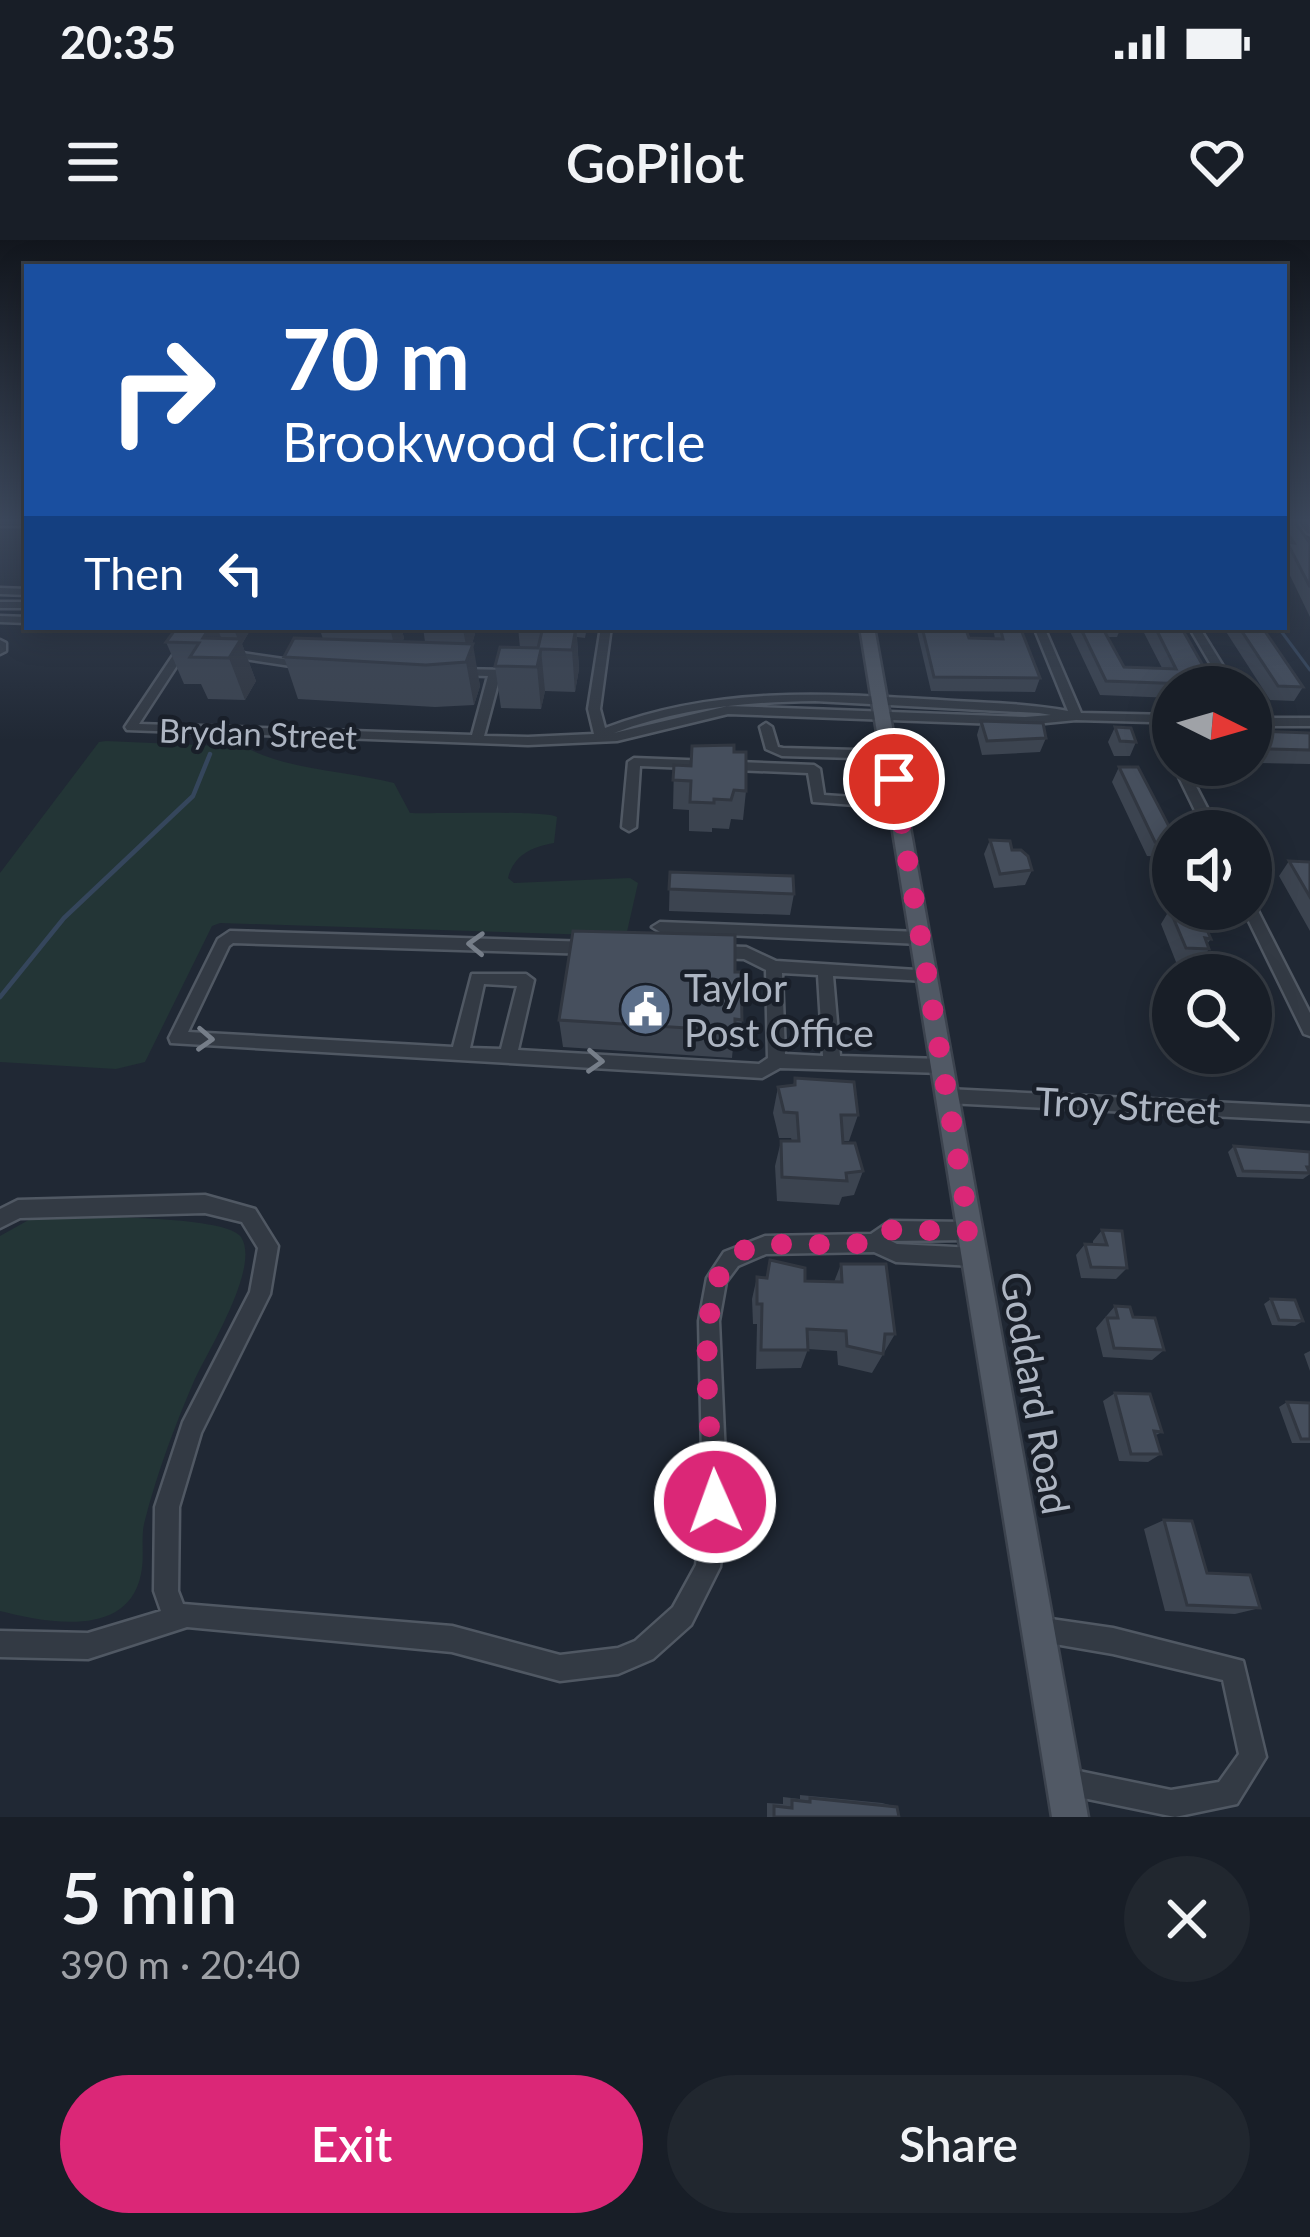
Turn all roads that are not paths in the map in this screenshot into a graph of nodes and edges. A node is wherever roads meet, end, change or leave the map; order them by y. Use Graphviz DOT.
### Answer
graph roads {
  1 [pos="195,630"];
  2 [pos="606,630"];
  3 [pos="868,630"];
  4 [pos="1041,630"];
  5 [pos="1196,630"];
  6 [pos="180,651"];
  7 [pos="1217,666"];
  8 [pos="319,668"];
  9 [pos="451,671"];
  10 [pos="495,673"];
  11 [pos="526,674"];
  12 [pos="883,710"];
  13 [pos="1076,716"];
  14 [pos="1152,719"];
  15 [pos="1272,722"];
  16 [pos="1310,722"];
  17 [pos="766,727"];
  18 [pos="600,735"];
  19 [pos="477,740"];
  20 [pos="891,755"];
  21 [pos="897,804"];
  22 [pos="629,827"];
  23 [pos="660,927"];
  24 [pos="1261,930"];
  25 [pos="920,938"];
  26 [pos="534,946"];
  27 [pos="604,949"];
  28 [pos="699,952"];
  29 [pos="774,967"];
  30 [pos="825,970"];
  31 [pos="926,975"];
  32 [pos="526,980"];
  33 [pos="1310,1028"];
  34 [pos="460,1054"];
  35 [pos="508,1057"];
  36 [pos="777,1061"];
  37 [pos="832,1063"];
  38 [pos="942,1066"];
  39 [pos="946,1096"];
  40 [pos="1310,1114"];
  41 [pos="0,1219"];
  42 [pos="972,1244"];
  43 [pos="176,1618"];
  44 [pos="1037,1629"];
  45 [pos="0,1644"];
  46 [pos="1064,1783"];
  47 [pos="1070,1817"];
  1 -- 6 [label="street, Brydan Street"];
  2 -- 18 [label="street"];
  3 -- 12 [label="main road, Goddard Road"];
  4 -- 13 [label="street"];
  5 -- 7 [label="street"];
  6 -- 8 [label="street, Brydan Street"];
  6 -- 19 [label="street, Brydan Street"];
  9 -- 10 [label="street"];
  10 -- 11 [label="street"];
  10 -- 19 [label="street"];
  12 -- 13 [label="street, Brydan Street"];
  12 -- 18 [label="street, Brydan Street"];
  12 -- 20 [label="main road, Goddard Road"];
  13 -- 14 [label="street, Brydan Street"];
  15 -- 16 [label="street"];
  17 -- 20 [label="street"];
  18 -- 19 [label="street, Brydan Street"];
  20 -- 21 [label="main road, Goddard Road"];
  21 -- 22 [label="street"];
  21 -- 25 [label="main road, Goddard Road"];
  23 -- 25 [label="street"];
  24 -- 33 [label="street"];
  25 -- 31 [label="main road, Goddard Road"];
  26 -- 27 [label="street"];
  26 -- 32 [label="street"];
  26 -- 34 [label="street, one-way"];
  28 -- 29 [label="street"];
  29 -- 30 [label="street"];
  29 -- 36 [label="street"];
  30 -- 31 [label="street"];
  30 -- 37 [label="street"];
  31 -- 38 [label="main road, Goddard Road"];
  32 -- 34 [label="street"];
  32 -- 35 [label="street"];
  34 -- 35 [label="street"];
  35 -- 36 [label="street, one-way"];
  36 -- 37 [label="street"];
  37 -- 38 [label="street"];
  38 -- 39 [label="main road, Goddard Road"];
  39 -- 40 [label="street, Troy Street"];
  39 -- 42 [label="main road, Goddard Road"];
  41 -- 43 [label="street"];
  42 -- 43 [label="street"];
  42 -- 44 [label="main road, Goddard Road"];
  43 -- 45 [label="street"];
  44 -- 46 [label="main road, Goddard Road"];
  44 -- 46 [label="street"];
  46 -- 47 [label="main road, Goddard Road"];
}
